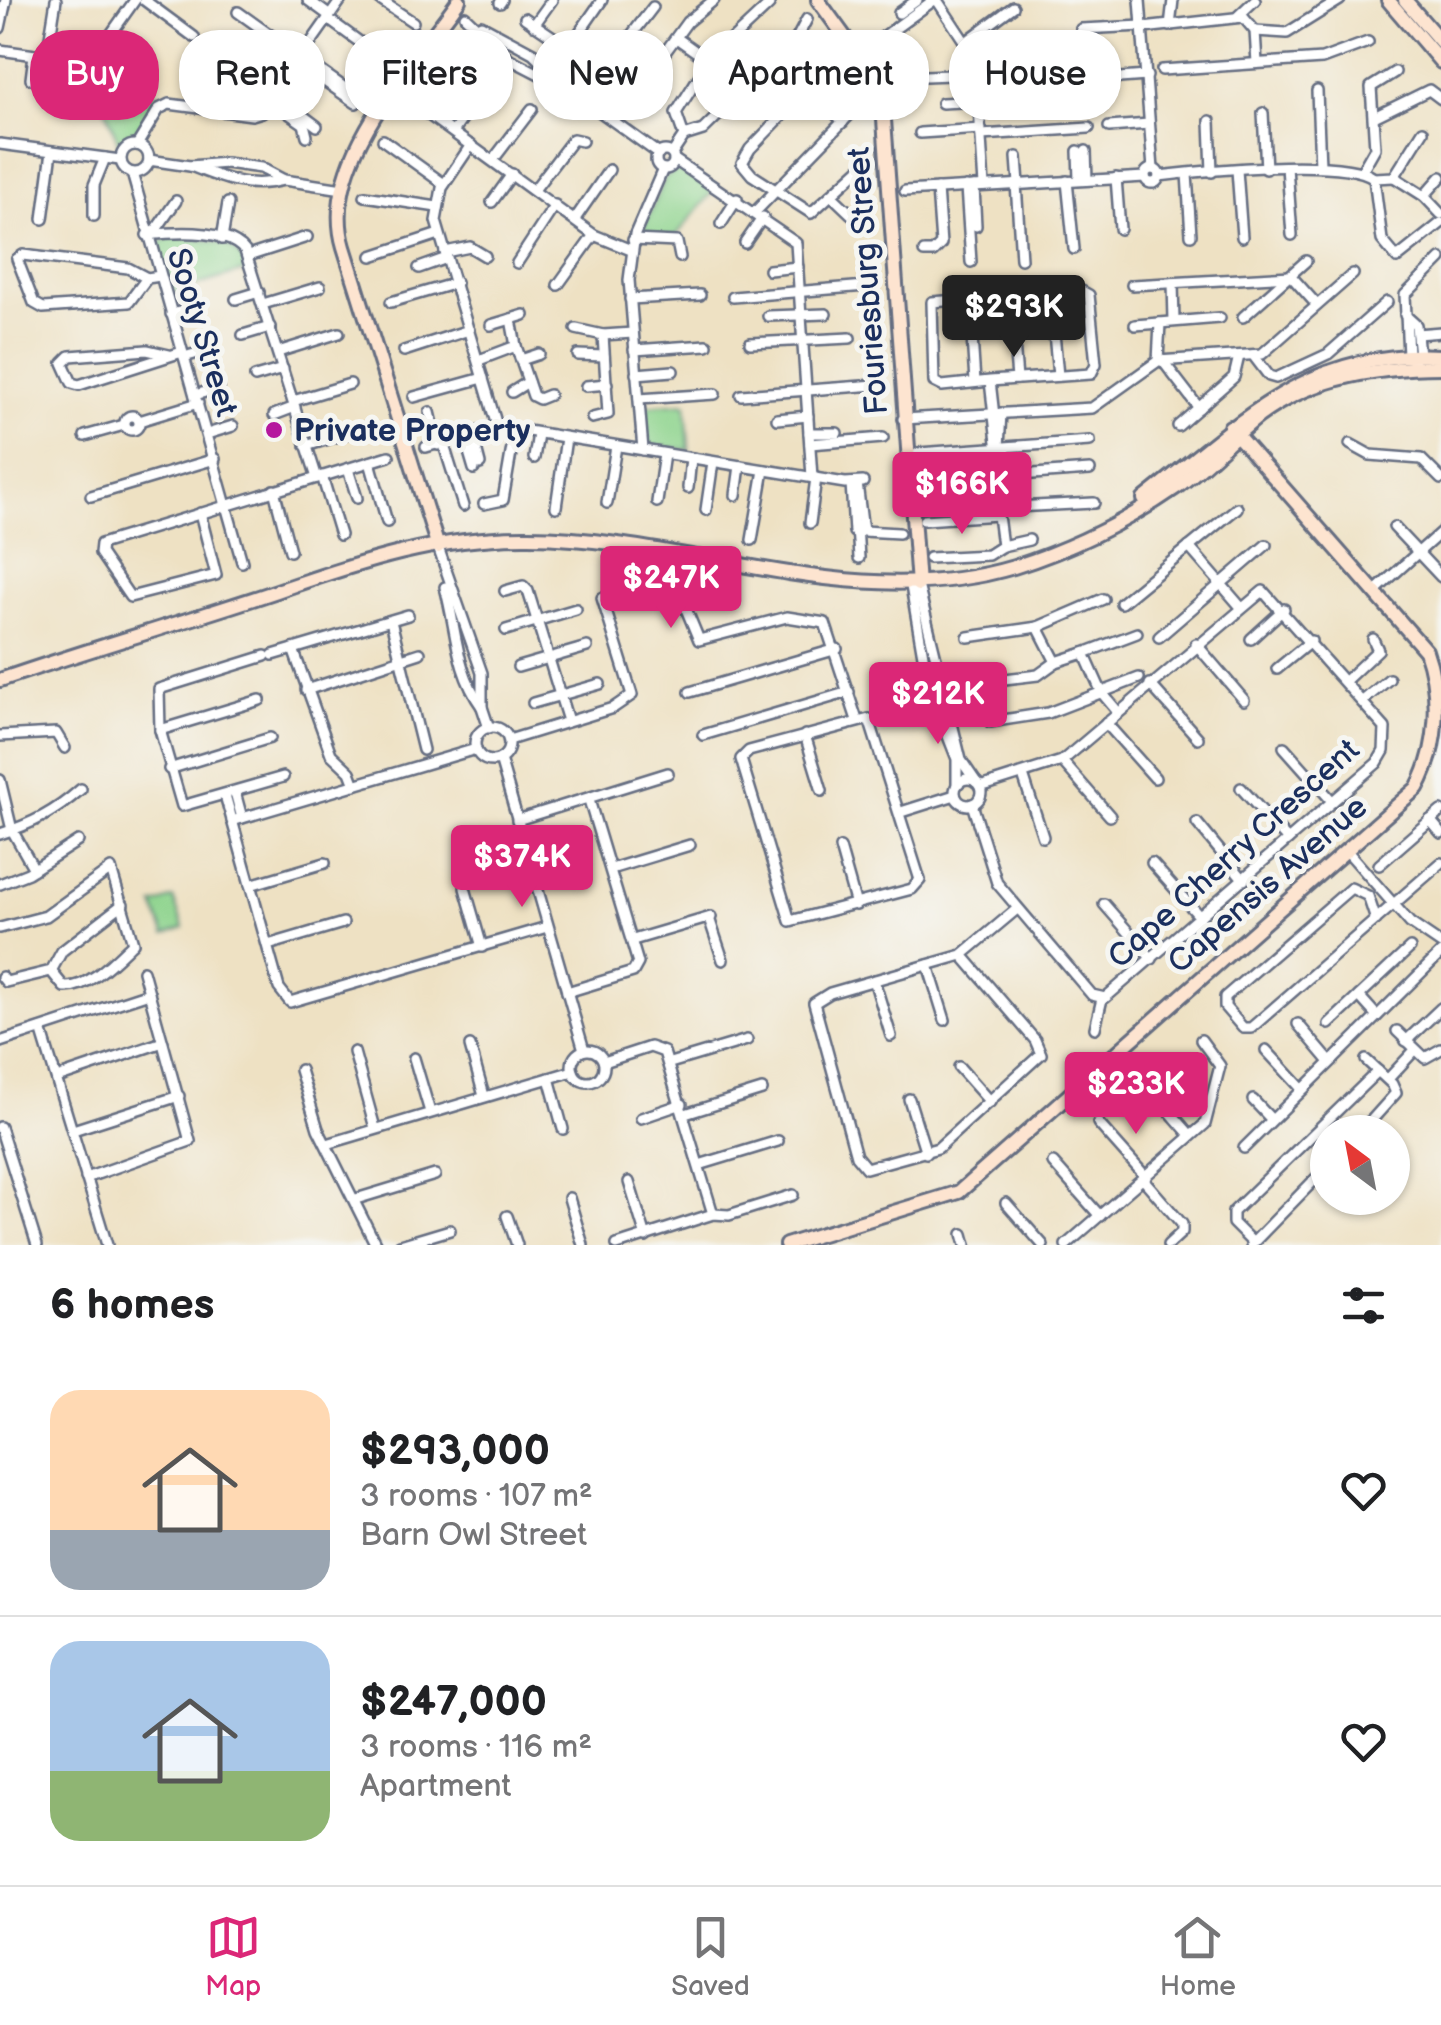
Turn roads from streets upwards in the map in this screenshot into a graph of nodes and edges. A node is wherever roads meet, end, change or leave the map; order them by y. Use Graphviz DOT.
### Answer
graph roads {
  1 [pos="6,0"];
  2 [pos="56,0"];
  3 [pos="135,0"];
  4 [pos="144,0"];
  5 [pos="308,0"];
  6 [pos="341,0"];
  7 [pos="380,0"];
  8 [pos="552,0"];
  9 [pos="602,0"];
  10 [pos="714,0"];
  11 [pos="818,0"];
  12 [pos="917,0"];
  13 [pos="926,0"];
  14 [pos="936,0"];
  15 [pos="1140,0"];
  16 [pos="1173,0"];
  17 [pos="1255,0"];
  18 [pos="1340,0"];
  19 [pos="1388,0"];
  20 [pos="1406,0"];
  21 [pos="769,5"];
  22 [pos="653,7"];
  23 [pos="1013,7"];
  24 [pos="459,8"];
  25 [pos="240,11"];
  26 [pos="900,13"];
  27 [pos="1238,16"];
  28 [pos="329,17"];
  29 [pos="808,19"];
  30 [pos="413,22"];
  31 [pos="1170,26"];
  32 [pos="1143,27"];
  33 [pos="0,28"];
  34 [pos="51,30"];
  35 [pos="112,30"];
  36 [pos="185,30"];
  37 [pos="264,30"];
  38 [pos="320,30"];
  39 [pos="345,30"];
  40 [pos="481,30"];
  41 [pos="541,30"];
  42 [pos="581,30"];
  43 [pos="636,30"];
  44 [pos="742,30"];
  45 [pos="885,30"];
  46 [pos="893,30"];
  47 [pos="958,30"];
  48 [pos="981,30"];
  49 [pos="1082,30"];
  50 [pos="1255,31"];
  51 [pos="678,39"];
  52 [pos="1368,42"];
  53 [pos="1441,42"];
  54 [pos="519,45"];
  55 [pos="673,45"];
  56 [pos="693,49"];
  57 [pos="0,50"];
  58 [pos="30,54"];
  59 [pos="513,54"];
  60 [pos="533,55"];
  61 [pos="1441,62"];
  62 [pos="1257,63"];
  63 [pos="1162,70"];
  64 [pos="1395,72"];
  65 [pos="1146,76"];
  66 [pos="325,78"];
  67 [pos="1121,78"];
  68 [pos="693,86"];
  69 [pos="1316,91"];
  70 [pos="345,94"];
  71 [pos="1441,99"];
  72 [pos="942,103"];
  73 [pos="949,103"];
  74 [pos="179,107"];
  75 [pos="532,108"];
  76 [pos="1262,114"];
  77 [pos="1374,117"];
  78 [pos="300,120"];
  79 [pos="308,120"];
  80 [pos="436,120"];
  81 [pos="462,120"];
  82 [pos="611,120"];
  83 [pos="781,120"];
  84 [pos="980,120"];
  85 [pos="1210,121"];
  86 [pos="842,122"];
  87 [pos="1149,124"];
  88 [pos="317,126"];
  89 [pos="1109,127"];
  90 [pos="1088,128"];
  91 [pos="453,132"];
  92 [pos="981,132"];
  93 [pos="1423,132"];
  94 [pos="920,133"];
  95 [pos="306,136"];
  96 [pos="684,136"];
  97 [pos="1204,136"];
  98 [pos="383,140"];
  99 [pos="582,141"];
  100 [pos="0,144"];
  101 [pos="137,145"];
  102 [pos="471,145"];
  103 [pos="50,150"];
  104 [pos="1082,151"];
  105 [pos="659,154"];
  106 [pos="673,157"];
  107 [pos="1017,157"];
  108 [pos="105,158"];
  109 [pos="120,160"];
  110 [pos="149,160"];
  111 [pos="493,160"];
  112 [pos="867,162"];
  113 [pos="190,166"];
  114 [pos="1320,166"];
  115 [pos="252,168"];
  116 [pos="1287,168"];
  117 [pos="1358,168"];
  118 [pos="662,169"];
  119 [pos="1266,169"];
  120 [pos="1237,170"];
  121 [pos="1210,172"];
  122 [pos="132,173"];
  123 [pos="512,174"];
  124 [pos="610,174"];
  125 [pos="1152,174"];
  126 [pos="1187,174"];
  127 [pos="1394,177"];
  128 [pos="1441,177"];
  129 [pos="1116,178"];
  130 [pos="1374,178"];
  131 [pos="284,180"];
  132 [pos="1083,180"];
  133 [pos="1067,181"];
  134 [pos="250,184"];
  135 [pos="444,184"];
  136 [pos="1018,184"];
  137 [pos="975,187"];
  138 [pos="343,188"];
  139 [pos="534,190"];
  140 [pos="774,190"];
  141 [pos="937,190"];
  142 [pos="905,191"];
  143 [pos="831,195"];
  144 [pos="365,196"];
  145 [pos="1424,196"];
  146 [pos="41,198"];
  147 [pos="737,200"];
  148 [pos="176,202"];
  149 [pos="492,202"];
  150 [pos="228,203"];
  151 [pos="555,206"];
  152 [pos="437,207"];
  153 [pos="851,214"];
  154 [pos="1441,214"];
  155 [pos="759,215"];
  156 [pos="94,216"];
  157 [pos="43,219"];
  158 [pos="577,221"];
  159 [pos="1441,223"];
  160 [pos="720,224"];
  161 [pos="976,226"];
  162 [pos="1120,229"];
  163 [pos="150,234"];
  164 [pos="439,234"];
  165 [pos="1292,234"];
  166 [pos="596,236"];
  167 [pos="1191,236"];
  168 [pos="307,237"];
  169 [pos="1242,237"];
  170 [pos="222,238"];
  171 [pos="745,244"];
  172 [pos="632,245"];
  173 [pos="1074,249"];
  174 [pos="924,252"];
  175 [pos="446,255"];
  176 [pos="248,256"];
  177 [pos="372,256"];
  178 [pos="485,256"];
  179 [pos="680,257"];
  180 [pos="1021,258"];
  181 [pos="1441,260"];
  182 [pos="971,262"];
  183 [pos="1306,262"];
  184 [pos="517,263"];
  185 [pos="798,267"];
  186 [pos="419,268"];
  187 [pos="769,270"];
  188 [pos="1352,274"];
  189 [pos="160,276"];
  190 [pos="1291,276"];
  191 [pos="147,278"];
  192 [pos="456,283"];
  193 [pos="1173,283"];
  194 [pos="562,284"];
  195 [pos="866,286"];
  196 [pos="1132,286"];
  197 [pos="320,287"];
  198 [pos="800,290"];
  199 [pos="259,292"];
  200 [pos="1010,294"];
  201 [pos="700,295"];
  202 [pos="733,297"];
  203 [pos="236,298"];
  204 [pos="630,299"];
  205 [pos="391,302"];
  206 [pos="1388,302"];
  207 [pos="263,304"];
  208 [pos="1317,305"];
  209 [pos="190,309"];
  210 [pos="171,314"];
  211 [pos="801,314"];
  212 [pos="826,314"];
  213 [pos="524,315"];
  214 [pos="1405,315"];
  215 [pos="768,316"];
  216 [pos="1243,317"];
  217 [pos="1220,318"];
  218 [pos="510,320"];
  219 [pos="1174,322"];
  220 [pos="1160,323"];
  221 [pos="1135,324"];
  222 [pos="491,325"];
  223 [pos="270,327"];
  224 [pos="576,329"];
  225 [pos="469,330"];
  226 [pos="1441,332"];
  227 [pos="339,333"];
  228 [pos="1054,333"];
  229 [pos="633,334"];
  230 [pos="1417,334"];
  231 [pos="244,335"];
  232 [pos="604,335"];
  233 [pos="972,337"];
  234 [pos="850,338"];
  235 [pos="803,340"];
  236 [pos="669,342"];
  237 [pos="750,343"];
  238 [pos="708,345"];
  239 [pos="516,346"];
  240 [pos="634,348"];
  241 [pos="205,351"];
  242 [pos="404,351"];
  243 [pos="278,352"];
  244 [pos="183,354"];
  245 [pos="538,354"];
  246 [pos="169,355"];
  247 [pos="578,355"];
  248 [pos="1253,355"];
  249 [pos="604,356"];
  250 [pos="1239,356"];
  251 [pos="1413,357"];
  252 [pos="478,360"];
  253 [pos="521,360"];
  254 [pos="1160,360"];
  255 [pos="1438,364"];
  256 [pos="1399,368"];
  257 [pos="283,369"];
  258 [pos="673,371"];
  259 [pos="636,374"];
  260 [pos="1058,376"];
  261 [pos="255,377"];
  262 [pos="483,378"];
  263 [pos="1017,379"];
  264 [pos="990,381"];
  265 [pos="528,382"];
  266 [pos="976,382"];
  267 [pos="350,384"];
  268 [pos="607,384"];
  269 [pos="586,386"];
  270 [pos="876,386"];
  271 [pos="219,388"];
  272 [pos="806,390"];
  273 [pos="512,392"];
  274 [pos="715,394"];
  275 [pos="741,395"];
  276 [pos="549,396"];
  277 [pos="414,397"];
  278 [pos="197,399"];
  279 [pos="639,399"];
  280 [pos="294,404"];
  281 [pos="1199,408"];
  282 [pos="430,412"];
  283 [pos="997,413"];
  284 [pos="274,415"];
  285 [pos="808,416"];
  286 [pos="592,418"];
  287 [pos="777,419"];
  288 [pos="903,419"];
  289 [pos="233,426"];
  290 [pos="370,426"];
  291 [pos="497,426"];
  292 [pos="1178,426"];
  293 [pos="516,430"];
  294 [pos="1234,431"];
  295 [pos="838,433"];
  296 [pos="207,434"];
  297 [pos="468,434"];
  298 [pos="538,434"];
  299 [pos="85,436"];
  300 [pos="882,436"];
  301 [pos="564,438"];
  302 [pos="809,438"];
  303 [pos="1090,441"];
  304 [pos="440,442"];
  305 [pos="1350,444"];
  306 [pos="306,446"];
  307 [pos="616,446"];
  308 [pos="426,447"];
  309 [pos="999,447"];
  310 [pos="643,450"];
  311 [pos="918,453"];
  312 [pos="662,454"];
  313 [pos="389,456"];
  314 [pos="534,458"];
  315 [pos="691,458"];
  316 [pos="215,459"];
  317 [pos="370,462"];
  318 [pos="713,462"];
  319 [pos="477,466"];
  320 [pos="740,466"];
  321 [pos="348,468"];
  322 [pos="764,470"];
  323 [pos="1090,470"];
  324 [pos="446,471"];
  325 [pos="320,477"];
  326 [pos="814,477"];
  327 [pos="997,477"];
  328 [pos="1441,478"];
  329 [pos="509,482"];
  330 [pos="920,482"];
  331 [pos="856,483"];
  332 [pos="654,488"];
  333 [pos="688,488"];
  334 [pos="274,490"];
  335 [pos="736,495"];
  336 [pos="91,496"];
  337 [pos="356,498"];
  338 [pos="657,502"];
  339 [pos="555,503"];
  340 [pos="607,503"];
  341 [pos="1094,503"];
  342 [pos="228,504"];
  343 [pos="484,504"];
  344 [pos="463,506"];
  345 [pos="1237,508"];
  346 [pos="706,510"];
  347 [pos="998,512"];
  348 [pos="200,513"];
  349 [pos="924,520"];
  350 [pos="387,522"];
  351 [pos="810,523"];
  352 [pos="1394,527"];
  353 [pos="1441,532"];
  354 [pos="899,533"];
  355 [pos="340,536"];
  356 [pos="752,540"];
  357 [pos="854,540"];
  358 [pos="1029,540"];
  359 [pos="1266,545"];
  360 [pos="1002,546"];
  361 [pos="435,547"];
  362 [pos="1189,547"];
  363 [pos="290,552"];
  364 [pos="1417,554"];
  365 [pos="859,558"];
  366 [pos="929,558"];
  367 [pos="242,562"];
  368 [pos="1441,577"];
  369 [pos="914,583"];
  370 [pos="1220,584"];
  371 [pos="505,591"];
  372 [pos="1375,591"];
  373 [pos="602,598"];
  374 [pos="682,599"];
  375 [pos="1103,600"];
  376 [pos="1121,603"];
  377 [pos="1240,606"];
  378 [pos="576,609"];
  379 [pos="1284,609"];
  380 [pos="408,615"];
  381 [pos="537,620"];
  382 [pos="391,622"];
  383 [pos="1038,627"];
  384 [pos="506,630"];
  385 [pos="1138,633"];
  386 [pos="1159,637"];
  387 [pos="968,638"];
  388 [pos="1251,639"];
  389 [pos="1372,639"];
  390 [pos="472,641"];
  391 [pos="1312,642"];
  392 [pos="1196,644"];
  393 [pos="456,647"];
  394 [pos="587,647"];
  395 [pos="294,649"];
  396 [pos="837,649"];
  397 [pos="420,653"];
  398 [pos="1084,653"];
  399 [pos="402,658"];
  400 [pos="548,658"];
  401 [pos="1056,662"];
  402 [pos="479,663"];
  403 [pos="1290,664"];
  404 [pos="518,667"];
  405 [pos="462,669"];
  406 [pos="1277,669"];
  407 [pos="1139,678"];
  408 [pos="1389,678"];
  409 [pos="0,680"];
  410 [pos="944,680"];
  411 [pos="1346,680"];
  412 [pos="980,682"];
  413 [pos="600,684"];
  414 [pos="1150,684"];
  415 [pos="928,685"];
  416 [pos="306,690"];
  417 [pos="690,692"];
  418 [pos="849,692"];
  419 [pos="1102,693"];
  420 [pos="560,696"];
  421 [pos="260,700"];
  422 [pos="1244,700"];
  423 [pos="1364,700"];
  424 [pos="532,704"];
  425 [pos="482,707"];
  426 [pos="1118,712"];
  427 [pos="1437,719"];
  428 [pos="856,720"];
  429 [pos="568,721"];
  430 [pos="990,722"];
  431 [pos="1106,723"];
  432 [pos="489,728"];
  433 [pos="160,730"];
  434 [pos="703,735"];
  435 [pos="805,735"];
  436 [pos="0,736"];
  437 [pos="270,738"];
  438 [pos="1198,738"];
  439 [pos="508,740"];
  440 [pos="1284,747"];
  441 [pos="66,748"];
  442 [pos="424,750"];
  443 [pos="476,750"];
  444 [pos="500,759"];
  445 [pos="1062,761"];
  446 [pos="170,769"];
  447 [pos="668,773"];
  448 [pos="1023,775"];
  449 [pos="283,777"];
  450 [pos="1155,778"];
  451 [pos="0,780"];
  452 [pos="978,784"];
  453 [pos="350,786"];
  454 [pos="1241,788"];
  455 [pos="81,789"];
  456 [pos="822,790"];
  457 [pos="956,790"];
  458 [pos="230,794"];
  459 [pos="589,800"];
  460 [pos="1332,801"];
  461 [pos="972,804"];
  462 [pos="1441,811"];
  463 [pos="901,812"];
  464 [pos="1110,816"];
  465 [pos="237,819"];
  466 [pos="517,820"];
  467 [pos="1430,820"];
  468 [pos="1197,823"];
  469 [pos="12,830"];
  470 [pos="1441,833"];
  471 [pos="0,834"];
  472 [pos="1042,837"];
  473 [pos="78,840"];
  474 [pos="1288,840"];
  475 [pos="690,845"];
  476 [pos="840,848"];
  477 [pos="1347,851"];
  478 [pos="325,863"];
  479 [pos="1152,863"];
  480 [pos="1441,863"];
  481 [pos="1379,865"];
  482 [pos="34,868"];
  483 [pos="611,869"];
  484 [pos="1244,880"];
  485 [pos="0,884"];
  486 [pos="250,885"];
  487 [pos="465,888"];
  488 [pos="123,904"];
  489 [pos="1104,904"];
  490 [pos="1394,904"];
  491 [pos="856,905"];
  492 [pos="1017,908"];
  493 [pos="1200,917"];
  494 [pos="1376,920"];
  495 [pos="342,923"];
  496 [pos="547,927"];
  497 [pos="0,928"];
  498 [pos="633,940"];
  499 [pos="1441,944"];
  500 [pos="268,946"];
  501 [pos="482,947"];
  502 [pos="1410,948"];
  503 [pos="1441,952"];
  504 [pos="962,955"];
  505 [pos="1152,959"];
  506 [pos="723,960"];
  507 [pos="928,965"];
  508 [pos="51,971"];
  509 [pos="143,971"];
  510 [pos="1,976"];
  511 [pos="874,980"];
  512 [pos="567,992"];
  513 [pos="149,993"];
  514 [pos="1359,996"];
  515 [pos="1100,998"];
  516 [pos="1441,1008"];
  517 [pos="1377,1016"];
  518 [pos="946,1020"];
  519 [pos="1298,1024"];
  520 [pos="1329,1024"];
  521 [pos="41,1028"];
  522 [pos="1095,1028"];
  523 [pos="1397,1031"];
  524 [pos="891,1036"];
  525 [pos="747,1040"];
  526 [pos="1201,1040"];
  527 [pos="1406,1041"];
  528 [pos="0,1042"];
  529 [pos="163,1042"];
  530 [pos="470,1046"];
  531 [pos="1441,1049"];
  532 [pos="584,1050"];
  533 [pos="1266,1050"];
  534 [pos="1416,1050"];
  535 [pos="354,1052"];
  536 [pos="414,1058"];
  537 [pos="1366,1060"];
  538 [pos="604,1062"];
  539 [pos="1330,1062"];
  540 [pos="670,1063"];
  541 [pos="960,1067"];
  542 [pos="300,1070"];
  543 [pos="573,1070"];
  544 [pos="1378,1071"];
  545 [pos="57,1078"];
  546 [pos="548,1078"];
  547 [pos="1388,1079"];
  548 [pos="1144,1082"];
  549 [pos="1302,1089"];
  550 [pos="762,1090"];
  551 [pos="180,1096"];
  552 [pos="484,1096"];
  553 [pos="909,1099"];
  554 [pos="1253,1100"];
  555 [pos="990,1102"];
  556 [pos="683,1109"];
  557 [pos="430,1112"];
  558 [pos="1376,1115"];
  559 [pos="640,1118"];
  560 [pos="1271,1119"];
  561 [pos="1098,1123"];
  562 [pos="0,1126"];
  563 [pos="375,1128"];
  564 [pos="563,1129"];
  565 [pos="73,1130"];
  566 [pos="1191,1136"];
  567 [pos="778,1141"];
  568 [pos="327,1144"];
  569 [pos="1244,1148"];
  570 [pos="926,1153"];
  571 [pos="1053,1163"];
  572 [pos="699,1165"];
  573 [pos="435,1175"];
  574 [pos="86,1178"];
  575 [pos="1144,1178"];
  576 [pos="628,1182"];
  577 [pos="1310,1184"];
  578 [pos="794,1196"];
  579 [pos="569,1198"];
  580 [pos="356,1199"];
  581 [pos="1006,1203"];
  582 [pos="712,1214"];
  583 [pos="507,1216"];
  584 [pos="1100,1216"];
  585 [pos="450,1230"];
  586 [pos="646,1237"];
  587 [pos="1252,1244"];
  588 [pos="37,1245"];
  589 [pos="107,1245"];
  590 [pos="376,1245"];
  591 [pos="400,1245"];
  592 [pos="517,1245"];
  593 [pos="583,1245"];
  594 [pos="618,1245"];
  595 [pos="786,1245"];
  596 [pos="1044,1245"];
  597 [pos="1066,1245"];
  598 [pos="1168,1245"];
  1 -- 33 [label="street"];
  2 -- 34 [label="street"];
  3 -- 35 [label="street"];
  4 -- 36 [label="street"];
  5 -- 28 [label="street"];
  6 -- 28 [label="street"];
  7 -- 30 [label="street"];
  8 -- 41 [label="street"];
  9 -- 42 [label="street"];
  10 -- 51 [label="street"];
  11 -- 288 [label="street, Fouriesburg Street"];
  12 -- 26 [label="street"];
  13 -- 45 [label="street"];
  14 -- 46 [label="street"];
  14 -- 47 [label="street"];
  15 -- 32 [label="street"];
  16 -- 31 [label="street"];
  17 -- 27 [label="street"];
  18 -- 50 [label="street"];
  19 -- 61 [label="street"];
  20 -- 53 [label="street"];
  21 -- 44 [label="street"];
  22 -- 43 [label="street"];
  23 -- 48 [label="street"];
  24 -- 40 [label="street"];
  24 -- 54 [label="street"];
  24 -- 138 [label="street"];
  25 -- 37 [label="street"];
  27 -- 31 [label="street"];
  27 -- 50 [label="street"];
  28 -- 38 [label="street"];
  28 -- 39 [label="street"];
  29 -- 96 [label="street"];
  31 -- 32 [label="street"];
  32 -- 49 [label="street"];
  32 -- 65 [label="street"];
  50 -- 62 [label="street"];
  51 -- 55 [label="street"];
  51 -- 56 [label="street"];
  52 -- 62 [label="street"];
  54 -- 59 [label="street"];
  54 -- 60 [label="street"];
  57 -- 58 [label="street"];
  62 -- 63 [label="street"];
  64 -- 77 [label="street"];
  65 -- 67 [label="street"];
  65 -- 87 [label="street"];
  66 -- 70 [label="street"];
  68 -- 96 [label="street"];
  69 -- 114 [label="street"];
  71 -- 77 [label="street"];
  72 -- 73 [label="street"];
  74 -- 101 [label="street"];
  75 -- 111 [label="street"];
  76 -- 119 [label="street"];
  77 -- 117 [label="street"];
  78 -- 95 [label="street"];
  79 -- 88 [label="street"];
  80 -- 91 [label="street"];
  81 -- 91 [label="street"];
  82 -- 105 [label="street"];
  83 -- 140 [label="street"];
  84 -- 92 [label="street"];
  85 -- 121 [label="street"];
  86 -- 140 [label="street"];
  87 -- 89 [label="street"];
  87 -- 125 [label="street"];
  90 -- 92 [label="street"];
  91 -- 102 [label="street"];
  92 -- 94 [label="street"];
  92 -- 137 [label="street"];
  93 -- 127 [label="street"];
  96 -- 106 [label="street"];
  97 -- 121 [label="street"];
  98 -- 135 [label="street"];
  99 -- 139 [label="street"];
  100 -- 103 [label="street"];
  101 -- 109 [label="street"];
  101 -- 110 [label="street"];
  102 -- 111 [label="street"];
  102 -- 135 [label="street"];
  103 -- 108 [label="street"];
  103 -- 146 [label="street"];
  103 -- 157 [label="street"];
  104 -- 132 [label="street"];
  105 -- 106 [label="street"];
  105 -- 118 [label="street"];
  106 -- 118 [label="street"];
  106 -- 147 [label="street"];
  107 -- 136 [label="street"];
  108 -- 109 [label="street"];
  108 -- 156 [label="street"];
  109 -- 122 [label="street"];
  110 -- 113 [label="street"];
  110 -- 122 [label="street"];
  111 -- 123 [label="street"];
  112 -- 143 [label="street"];
  113 -- 115 [label="street"];
  113 -- 134 [label="street"];
  114 -- 116 [label="street"];
  114 -- 117 [label="street"];
  115 -- 131 [label="street"];
  115 -- 134 [label="street"];
  116 -- 119 [label="street"];
  116 -- 165 [label="street"];
  117 -- 130 [label="street"];
  118 -- 172 [label="street"];
  119 -- 120 [label="street"];
  120 -- 121 [label="street"];
  120 -- 169 [label="street"];
  121 -- 126 [label="street"];
  122 -- 163 [label="street, Sooty Street"];
  123 -- 139 [label="street"];
  123 -- 149 [label="street"];
  124 -- 158 [label="street"];
  125 -- 126 [label="street"];
  125 -- 129 [label="street"];
  126 -- 167 [label="street"];
  127 -- 130 [label="street"];
  127 -- 145 [label="street"];
  128 -- 145 [label="street"];
  129 -- 132 [label="street"];
  129 -- 162 [label="street"];
  130 -- 159 [label="street"];
  131 -- 134 [label="street"];
  131 -- 138 [label="street"];
  132 -- 133 [label="street"];
  133 -- 136 [label="street"];
  133 -- 173 [label="street"];
  135 -- 152 [label="street"];
  136 -- 137 [label="street"];
  136 -- 180 [label="street"];
  137 -- 141 [label="street"];
  137 -- 161 [label="street"];
  137 -- 182 [label="street"];
  138 -- 361 [label="street"];
  139 -- 151 [label="street"];
  140 -- 143 [label="street"];
  140 -- 155 [label="street"];
  141 -- 142 [label="street"];
  141 -- 174 [label="street"];
  143 -- 153 [label="street"];
  144 -- 152 [label="street"];
  145 -- 154 [label="street"];
  147 -- 155 [label="street"];
  147 -- 160 [label="street"];
  148 -- 163 [label="street"];
  150 -- 170 [label="street"];
  151 -- 158 [label="street"];
  151 -- 184 [label="street"];
  152 -- 164 [label="street"];
  155 -- 171 [label="street"];
  155 -- 185 [label="street"];
  158 -- 166 [label="street"];
  163 -- 170 [label="street"];
  163 -- 189 [label="street, Sooty Street"];
  164 -- 175 [label="street"];
  164 -- 177 [label="street"];
  166 -- 172 [label="street"];
  166 -- 194 [label="street"];
  168 -- 176 [label="street"];
  170 -- 176 [label="street"];
  172 -- 179 [label="street"];
  172 -- 204 [label="street"];
  175 -- 178 [label="street"];
  175 -- 186 [label="street"];
  175 -- 192 [label="street"];
  176 -- 199 [label="street"];
  181 -- 214 [label="street"];
  183 -- 190 [label="street"];
  185 -- 187 [label="street"];
  185 -- 198 [label="street"];
  188 -- 208 [label="street"];
  189 -- 191 [label="street"];
  189 -- 210 [label="street, Sooty Street"];
  190 -- 193 [label="street"];
  190 -- 208 [label="street"];
  190 -- 216 [label="street"];
  191 -- 191 [label="street"];
  192 -- 205 [label="street"];
  192 -- 225 [label="street"];
  193 -- 196 [label="street"];
  193 -- 219 [label="street"];
  195 -- 198 [label="street"];
  197 -- 207 [label="street"];
  198 -- 202 [label="street"];
  198 -- 211 [label="street"];
  199 -- 203 [label="street"];
  199 -- 207 [label="street"];
  200 -- 260 [label="street"];
  200 -- 263 [label="street"];
  200 -- 266 [label="street"];
  201 -- 204 [label="street"];
  204 -- 229 [label="street"];
  206 -- 248 [label="street"];
  207 -- 223 [label="street"];
  208 -- 248 [label="street"];
  209 -- 210 [label="street"];
  210 -- 244 [label="street, Sooty Street"];
  211 -- 212 [label="street"];
  211 -- 215 [label="street"];
  211 -- 235 [label="street"];
  213 -- 218 [label="street"];
  214 -- 230 [label="street"];
  214 -- 251 [label="street"];
  217 -- 219 [label="street"];
  218 -- 222 [label="street"];
  218 -- 239 [label="street"];
  219 -- 220 [label="street"];
  220 -- 221 [label="street"];
  220 -- 254 [label="street"];
  223 -- 231 [label="street"];
  223 -- 243 [label="street"];
  224 -- 232 [label="street"];
  225 -- 242 [label="street"];
  225 -- 252 [label="street"];
  226 -- 230 [label="street"];
  227 -- 243 [label="street"];
  228 -- 260 [label="street"];
  229 -- 232 [label="street"];
  229 -- 240 [label="street"];
  230 -- 251 [label="street"];
  232 -- 249 [label="street"];
  233 -- 266 [label="street"];
  234 -- 235 [label="street"];
  235 -- 237 [label="street"];
  235 -- 272 [label="street"];
  236 -- 240 [label="street"];
  238 -- 240 [label="street"];
  239 -- 252 [label="street"];
  239 -- 253 [label="street"];
  240 -- 259 [label="street"];
  241 -- 244 [label="street"];
  243 -- 257 [label="street"];
  244 -- 246 [label="street"];
  244 -- 278 [label="street, Sooty Street"];
  245 -- 253 [label="street"];
  246 -- 246 [label="street"];
  247 -- 249 [label="street"];
  248 -- 250 [label="street"];
  249 -- 268 [label="street"];
  250 -- 254 [label="street"];
  250 -- 281 [label="street"];
  251 -- 255 [label="street"];
  251 -- 256 [label="street"];
  251 -- 294 [label="street"];
  252 -- 262 [label="street"];
  253 -- 265 [label="street"];
  254 -- 281 [label="street"];
  254 -- 283 [label="street"];
  255 -- 256 [label="street"];
  256 -- 294 [label="street"];
  257 -- 261 [label="street"];
  257 -- 280 [label="street"];
  258 -- 259 [label="street"];
  259 -- 279 [label="street"];
  260 -- 263 [label="street"];
  262 -- 277 [label="street"];
  262 -- 291 [label="street"];
  263 -- 264 [label="street"];
  264 -- 266 [label="street"];
  264 -- 283 [label="street"];
  265 -- 273 [label="street"];
  265 -- 276 [label="street"];
  267 -- 280 [label="street"];
  268 -- 269 [label="street"];
  268 -- 286 [label="street"];
  270 -- 272 [label="street"];
  271 -- 278 [label="street"];
  272 -- 275 [label="street"];
  272 -- 285 [label="street"];
  274 -- 279 [label="street"];
  278 -- 296 [label="street, Sooty Street"];
  278 -- 299 [label="street"];
  279 -- 310 [label="street"];
  280 -- 284 [label="street"];
  280 -- 306 [label="street"];
  281 -- 292 [label="street"];
  282 -- 304 [label="street"];
  283 -- 288 [label="street"];
  283 -- 309 [label="street"];
  285 -- 287 [label="street"];
  285 -- 302 [label="street"];
  288 -- 369 [label="street, Fouriesburg Street"];
  289 -- 296 [label="street"];
  290 -- 306 [label="street"];
  291 -- 293 [label="street"];
  291 -- 297 [label="street"];
  293 -- 298 [label="street"];
  293 -- 329 [label="street"];
  293 -- 343 [label="street"];
  294 -- 369 [label="street"];
  294 -- 372 [label="street, Capensis Avenue"];
  295 -- 302 [label="street"];
  296 -- 316 [label="street, Sooty Street"];
  297 -- 304 [label="street"];
  297 -- 319 [label="street"];
  298 -- 301 [label="street"];
  298 -- 314 [label="street"];
  300 -- 302 [label="street"];
  301 -- 307 [label="street"];
  301 -- 339 [label="street"];
  302 -- 326 [label="street"];
  303 -- 309 [label="street"];
  304 -- 308 [label="street"];
  304 -- 324 [label="street"];
  304 -- 344 [label="street"];
  305 -- 328 [label="street"];
  306 -- 325 [label="street"];
  307 -- 310 [label="street"];
  307 -- 340 [label="street"];
  309 -- 311 [label="street"];
  309 -- 327 [label="street"];
  310 -- 312 [label="street"];
  312 -- 315 [label="street"];
  312 -- 332 [label="street"];
  312 -- 338 [label="street"];
  313 -- 317 [label="street"];
  315 -- 318 [label="street"];
  315 -- 333 [label="street"];
  316 -- 336 [label="street"];
  316 -- 342 [label="street, Sooty Street"];
  317 -- 321 [label="street"];
  317 -- 350 [label="street"];
  318 -- 320 [label="street"];
  318 -- 346 [label="street"];
  320 -- 322 [label="street"];
  320 -- 335 [label="street"];
  321 -- 325 [label="street"];
  321 -- 337 [label="street"];
  322 -- 326 [label="street"];
  322 -- 356 [label="street"];
  323 -- 327 [label="street"];
  325 -- 334 [label="street"];
  325 -- 355 [label="street"];
  326 -- 331 [label="street"];
  326 -- 351 [label="street"];
  327 -- 330 [label="street"];
  327 -- 347 [label="street"];
  331 -- 354 [label="street"];
  331 -- 357 [label="street"];
  331 -- 365 [label="street"];
  334 -- 342 [label="street"];
  334 -- 363 [label="street"];
  341 -- 347 [label="street"];
  342 -- 348 [label="street"];
  342 -- 367 [label="street, Sooty Street"];
  345 -- 362 [label="street"];
  347 -- 349 [label="street"];
  347 -- 360 [label="street"];
  348 -- 348 [label="street"];
  352 -- 364 [label="street"];
  353 -- 364 [label="street"];
  358 -- 360 [label="street"];
  359 -- 370 [label="street"];
  360 -- 366 [label="street"];
  361 -- 369 [label="street"];
  361 -- 390 [label="street"];
  361 -- 393 [label="street"];
  361 -- 409 [label="street"];
  362 -- 370 [label="street"];
  362 -- 376 [label="street"];
  364 -- 368 [label="street"];
  364 -- 372 [label="street"];
  369 -- 410 [label="street"];
  369 -- 415 [label="street"];
  370 -- 377 [label="street"];
  370 -- 386 [label="street"];
  371 -- 381 [label="street"];
  372 -- 427 [label="street, Capensis Avenue"];
  373 -- 429 [label="street"];
  374 -- 396 [label="street"];
  375 -- 383 [label="street"];
  377 -- 379 [label="street"];
  377 -- 392 [label="street"];
  378 -- 381 [label="street"];
  379 -- 388 [label="street"];
  379 -- 391 [label="street, Cape Cherry Crescent"];
  380 -- 382 [label="street"];
  381 -- 384 [label="street"];
  381 -- 400 [label="street"];
  382 -- 395 [label="street"];
  382 -- 399 [label="street"];
  383 -- 387 [label="street"];
  383 -- 401 [label="street"];
  385 -- 398 [label="street"];
  389 -- 411 [label="street"];
  390 -- 393 [label="street"];
  390 -- 402 [label="street"];
  391 -- 403 [label="street"];
  391 -- 406 [label="street"];
  391 -- 411 [label="street, Cape Cherry Crescent"];
  392 -- 414 [label="street"];
  392 -- 422 [label="street"];
  393 -- 405 [label="street"];
  394 -- 400 [label="street"];
  395 -- 416 [label="street"];
  395 -- 433 [label="street"];
  396 -- 417 [label="street"];
  396 -- 418 [label="street"];
  397 -- 399 [label="street"];
  398 -- 401 [label="street"];
  398 -- 419 [label="street"];
  399 -- 416 [label="street"];
  399 -- 442 [label="street"];
  400 -- 404 [label="street"];
  400 -- 420 [label="street"];
  401 -- 412 [label="street"];
  402 -- 405 [label="street"];
  402 -- 425 [label="street"];
  405 -- 425 [label="street"];
  407 -- 419 [label="street"];
  408 -- 423 [label="street"];
  410 -- 415 [label="street"];
  410 -- 452 [label="street"];
  411 -- 423 [label="street, Cape Cherry Crescent"];
  413 -- 420 [label="street"];
  414 -- 426 [label="street"];
  414 -- 438 [label="street"];
  415 -- 457 [label="street"];
  416 -- 453 [label="street"];
  418 -- 428 [label="street"];
  418 -- 434 [label="street"];
  419 -- 426 [label="street"];
  419 -- 430 [label="street"];
  420 -- 424 [label="street"];
  420 -- 429 [label="street"];
  421 -- 433 [label="street"];
  423 -- 460 [label="street, Cape Cherry Crescent"];
  425 -- 432 [label="street"];
  426 -- 431 [label="street"];
  427 -- 477 [label="street, Capensis Avenue"];
  428 -- 435 [label="street"];
  428 -- 463 [label="street"];
  429 -- 439 [label="street"];
  431 -- 445 [label="street"];
  431 -- 450 [label="street"];
  432 -- 439 [label="street"];
  432 -- 443 [label="street"];
  433 -- 446 [label="street"];
  435 -- 456 [label="street"];
  435 -- 491 [label="street"];
  436 -- 441 [label="street"];
  437 -- 446 [label="street"];
  439 -- 444 [label="street"];
  440 -- 460 [label="street"];
  443 -- 444 [label="street"];
  443 -- 453 [label="street"];
  444 -- 466 [label="street"];
  445 -- 448 [label="street"];
  445 -- 464 [label="street"];
  446 -- 458 [label="street"];
  447 -- 459 [label="street"];
  448 -- 452 [label="street"];
  448 -- 472 [label="street"];
  449 -- 458 [label="street"];
  451 -- 469 [label="street"];
  452 -- 457 [label="street"];
  452 -- 461 [label="street"];
  453 -- 465 [label="street"];
  454 -- 474 [label="street"];
  455 -- 469 [label="street"];
  457 -- 461 [label="street"];
  457 -- 463 [label="street"];
  458 -- 465 [label="street"];
  459 -- 466 [label="street"];
  459 -- 483 [label="street"];
  460 -- 474 [label="street, Cape Cherry Crescent"];
  461 -- 492 [label="street"];
  462 -- 467 [label="street"];
  463 -- 491 [label="street"];
  465 -- 486 [label="street"];
  466 -- 496 [label="street"];
  467 -- 470 [label="street"];
  467 -- 481 [label="street"];
  468 -- 484 [label="street"];
  469 -- 471 [label="street"];
  469 -- 482 [label="street"];
  473 -- 482 [label="street"];
  474 -- 484 [label="street, Cape Cherry Crescent"];
  475 -- 483 [label="street"];
  476 -- 491 [label="street"];
  477 -- 490 [label="street"];
  477 -- 595 [label="street, Capensis Avenue"];
  478 -- 486 [label="street"];
  479 -- 493 [label="street"];
  480 -- 490 [label="street"];
  482 -- 485 [label="street"];
  483 -- 498 [label="street"];
  484 -- 493 [label="street, Cape Cherry Crescent"];
  486 -- 500 [label="street"];
  487 -- 501 [label="street"];
  488 -- 497 [label="street"];
  488 -- 508 [label="street"];
  488 -- 508 [label="street"];
  489 -- 505 [label="street"];
  490 -- 494 [label="street"];
  490 -- 499 [label="street"];
  492 -- 504 [label="street"];
  492 -- 515 [label="street"];
  493 -- 505 [label="street, Cape Cherry Crescent"];
  494 -- 494 [label="street"];
  495 -- 500 [label="street"];
  496 -- 501 [label="street"];
  496 -- 512 [label="street"];
  498 -- 506 [label="street"];
  498 -- 512 [label="street"];
  500 -- 501 [label="street"];
  502 -- 514 [label="street"];
  503 -- 517 [label="street"];
  504 -- 507 [label="street"];
  504 -- 555 [label="street"];
  505 -- 515 [label="street, Cape Cherry Crescent"];
  507 -- 511 [label="street"];
  507 -- 518 [label="street"];
  508 -- 510 [label="street"];
  509 -- 513 [label="street"];
  511 -- 524 [label="street"];
  511 -- 570 [label="street"];
  512 -- 532 [label="street"];
  513 -- 521 [label="street"];
  513 -- 529 [label="street"];
  514 -- 517 [label="street"];
  514 -- 520 [label="street"];
  515 -- 522 [label="street"];
  516 -- 527 [label="street"];
  517 -- 539 [label="street"];
  519 -- 539 [label="street"];
  521 -- 528 [label="street"];
  521 -- 545 [label="street"];
  523 -- 527 [label="street"];
  525 -- 540 [label="street"];
  526 -- 566 [label="street"];
  527 -- 534 [label="street"];
  529 -- 545 [label="street"];
  529 -- 551 [label="street"];
  530 -- 552 [label="street"];
  531 -- 534 [label="street"];
  532 -- 538 [label="street"];
  532 -- 543 [label="street"];
  533 -- 549 [label="street"];
  534 -- 547 [label="street"];
  535 -- 563 [label="street"];
  536 -- 557 [label="street"];
  537 -- 544 [label="street"];
  538 -- 540 [label="street"];
  538 -- 543 [label="street"];
  539 -- 549 [label="street"];
  540 -- 556 [label="street"];
  541 -- 555 [label="street"];
  542 -- 568 [label="street"];
  543 -- 546 [label="street"];
  544 -- 547 [label="street"];
  544 -- 587 [label="street"];
  545 -- 565 [label="street"];
  546 -- 552 [label="street"];
  546 -- 564 [label="street"];
  547 -- 558 [label="street"];
  548 -- 566 [label="street"];
  549 -- 560 [label="street"];
  550 -- 556 [label="street"];
  551 -- 565 [label="street"];
  551 -- 574 [label="street"];
  552 -- 557 [label="street"];
  553 -- 570 [label="street"];
  554 -- 560 [label="street"];
  555 -- 570 [label="street"];
  556 -- 559 [label="street"];
  556 -- 572 [label="street"];
  557 -- 563 [label="street"];
  560 -- 569 [label="street"];
  561 -- 575 [label="street"];
  562 -- 588 [label="street"];
  563 -- 568 [label="street"];
  565 -- 574 [label="street"];
  566 -- 575 [label="street"];
  567 -- 572 [label="street"];
  568 -- 580 [label="street"];
  571 -- 584 [label="street"];
  572 -- 582 [label="street"];
  573 -- 580 [label="street"];
  574 -- 589 [label="street"];
  575 -- 584 [label="street"];
  575 -- 598 [label="street"];
  576 -- 586 [label="street"];
  577 -- 587 [label="street"];
  578 -- 582 [label="street"];
  579 -- 593 [label="street"];
  580 -- 590 [label="street"];
  581 -- 596 [label="street"];
  582 -- 586 [label="street"];
  583 -- 592 [label="street"];
  584 -- 597 [label="street"];
  585 -- 591 [label="street"];
  586 -- 594 [label="street"];
}
